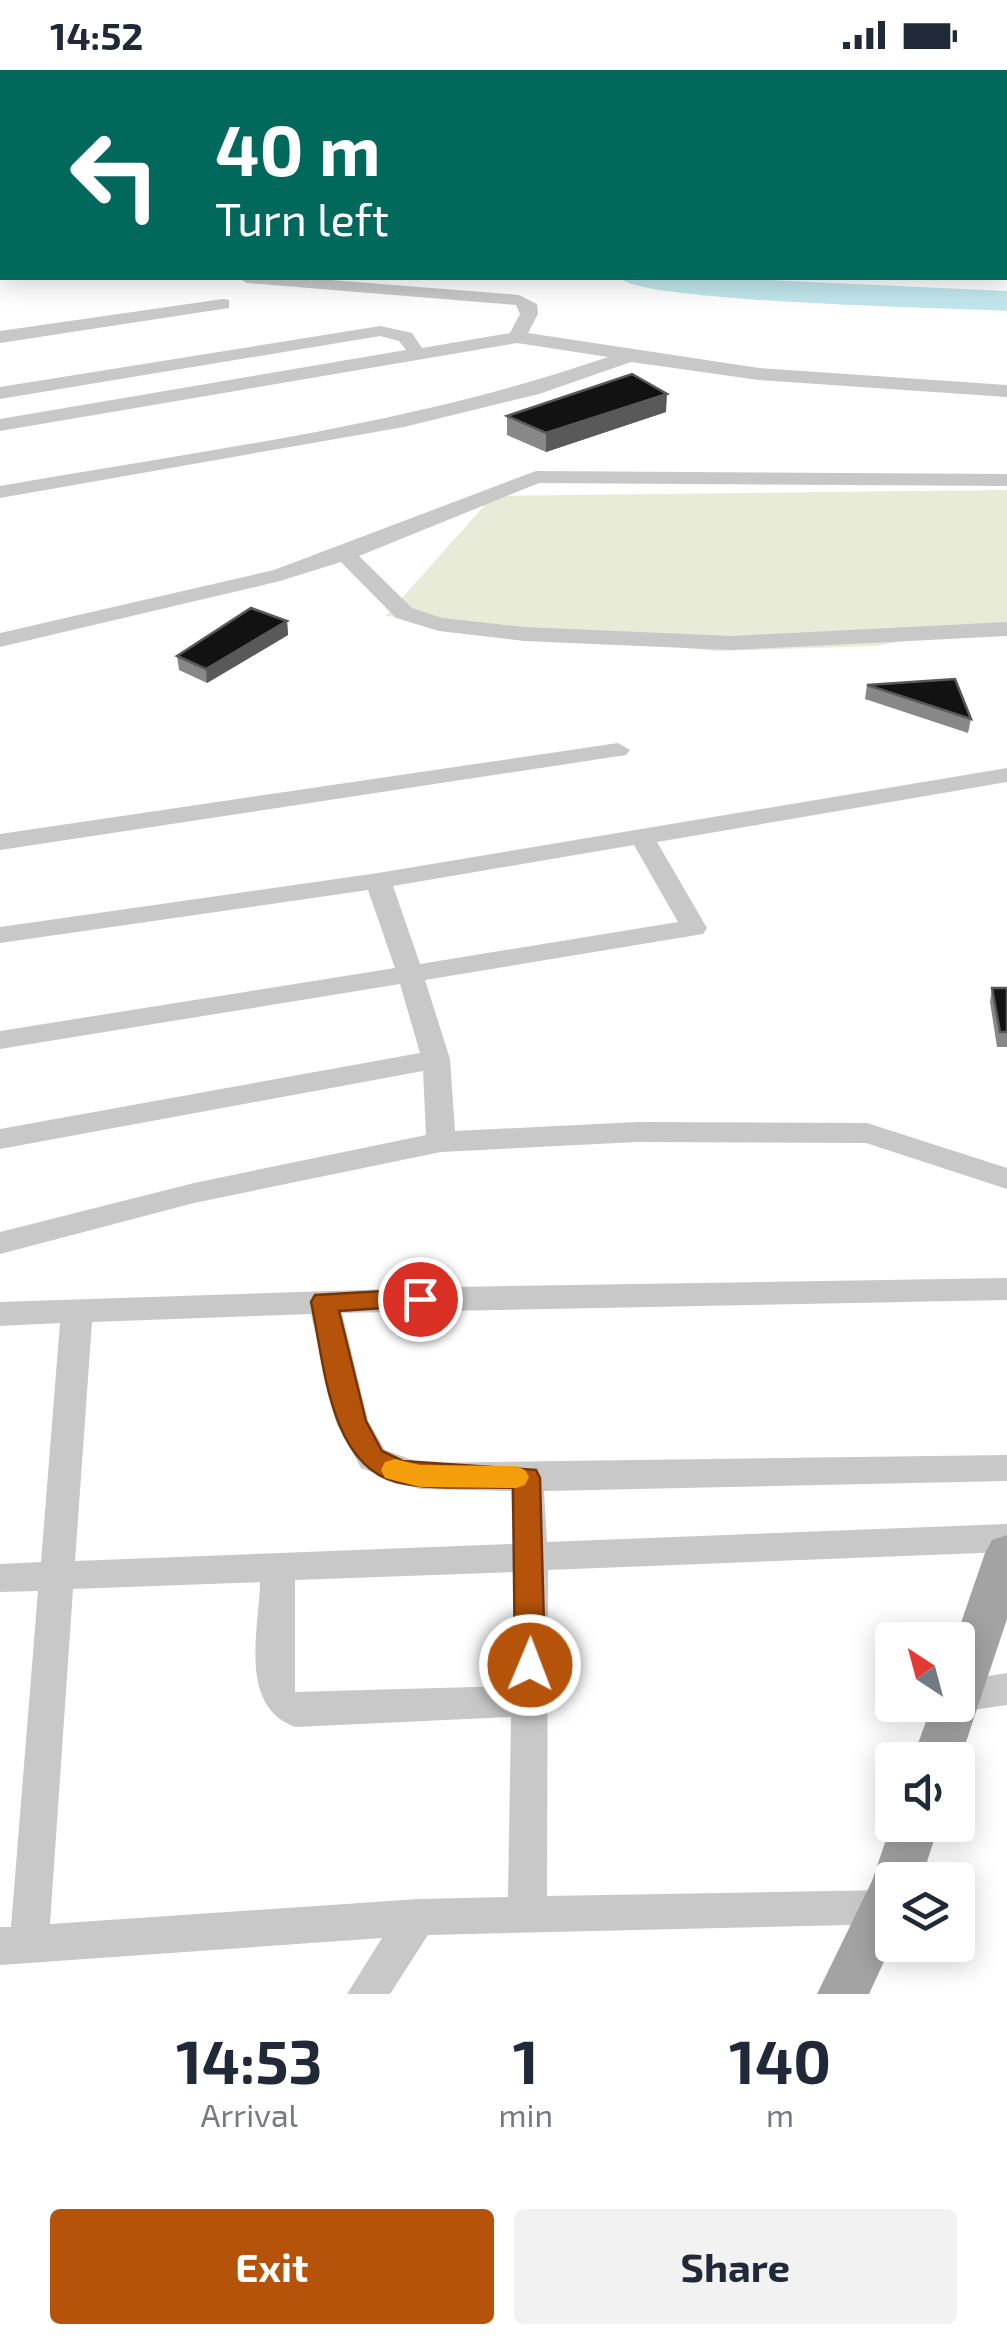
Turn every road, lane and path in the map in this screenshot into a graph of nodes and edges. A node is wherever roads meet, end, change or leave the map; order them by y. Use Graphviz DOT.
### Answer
graph roads {
  1 [pos="268,280"];
  2 [pos="380,290"];
  3 [pos="223,304"];
  4 [pos="380,331"];
  5 [pos="517,336"];
  6 [pos="0,337"];
  7 [pos="417,352"];
  8 [pos="630,356"];
  9 [pos="1007,392"];
  10 [pos="0,394"];
  11 [pos="0,426"];
  12 [pos="1007,480"];
  13 [pos="0,492"];
  14 [pos="345,554"];
  15 [pos="1007,630"];
  16 [pos="0,640"];
  17 [pos="618,750"];
  18 [pos="1007,775"];
  19 [pos="641,836"];
  20 [pos="0,842"];
  21 [pos="378,881"];
  22 [pos="0,935"];
  23 [pos="410,974"];
  24 [pos="0,1040"];
  25 [pos="436,1059"];
  26 [pos="0,1139"];
  27 [pos="441,1142"];
  28 [pos="1007,1179"];
  29 [pos="0,1243"];
  30 [pos="1007,1289"];
  31 [pos="324,1302"];
  32 [pos="77,1309"];
  33 [pos="0,1314"];
  34 [pos="1007,1468"];
  35 [pos="526,1478"];
  36 [pos="1007,1538"];
  37 [pos="1007,1553"];
  38 [pos="531,1557"];
  39 [pos="278,1570"];
  40 [pos="54,1576"];
  41 [pos="0,1578"];
  42 [pos="975,1647"];
  43 [pos="1007,1689"];
  44 [pos="975,1694"];
  45 [pos="530,1701"];
  46 [pos="875,1894"];
  47 [pos="527,1915"];
  48 [pos="418,1917"];
  49 [pos="875,1928"];
  50 [pos="14,1945"];
  51 [pos="367,1994"];
  52 [pos="843,1994"];
  1 -- 2 [label="street"];
  2 -- 4 [label="street"];
  2 -- 5 [label="street"];
  3 -- 6 [label="street"];
  4 -- 7 [label="street"];
  4 -- 10 [label="street"];
  5 -- 7 [label="street"];
  5 -- 8 [label="street"];
  7 -- 11 [label="street"];
  8 -- 9 [label="street"];
  8 -- 13 [label="street"];
  12 -- 14 [label="street"];
  14 -- 15 [label="street"];
  14 -- 16 [label="street"];
  17 -- 20 [label="street"];
  18 -- 19 [label="street"];
  19 -- 21 [label="street"];
  19 -- 23 [label="street"];
  21 -- 22 [label="street"];
  21 -- 23 [label="street"];
  23 -- 24 [label="street"];
  23 -- 25 [label="street"];
  25 -- 26 [label="street"];
  25 -- 27 [label="street"];
  27 -- 28 [label="street"];
  27 -- 29 [label="street"];
  30 -- 31 [label="street"];
  31 -- 32 [label="street"];
  31 -- 35 [label="street"];
  32 -- 33 [label="street"];
  32 -- 40 [label="street"];
  34 -- 35 [label="street"];
  35 -- 38 [label="street"];
  36 -- 38 [label="street"];
  37 -- 42 [label="main road"];
  38 -- 39 [label="street"];
  38 -- 45 [label="street"];
  39 -- 40 [label="street"];
  39 -- 45 [label="street"];
  40 -- 41 [label="street"];
  40 -- 50 [label="street"];
  43 -- 44 [label="street"];
  45 -- 47 [label="street"];
  46 -- 47 [label="street"];
  47 -- 48 [label="street"];
  48 -- 50 [label="street"];
  48 -- 51 [label="street"];
  49 -- 52 [label="main road"];
}
